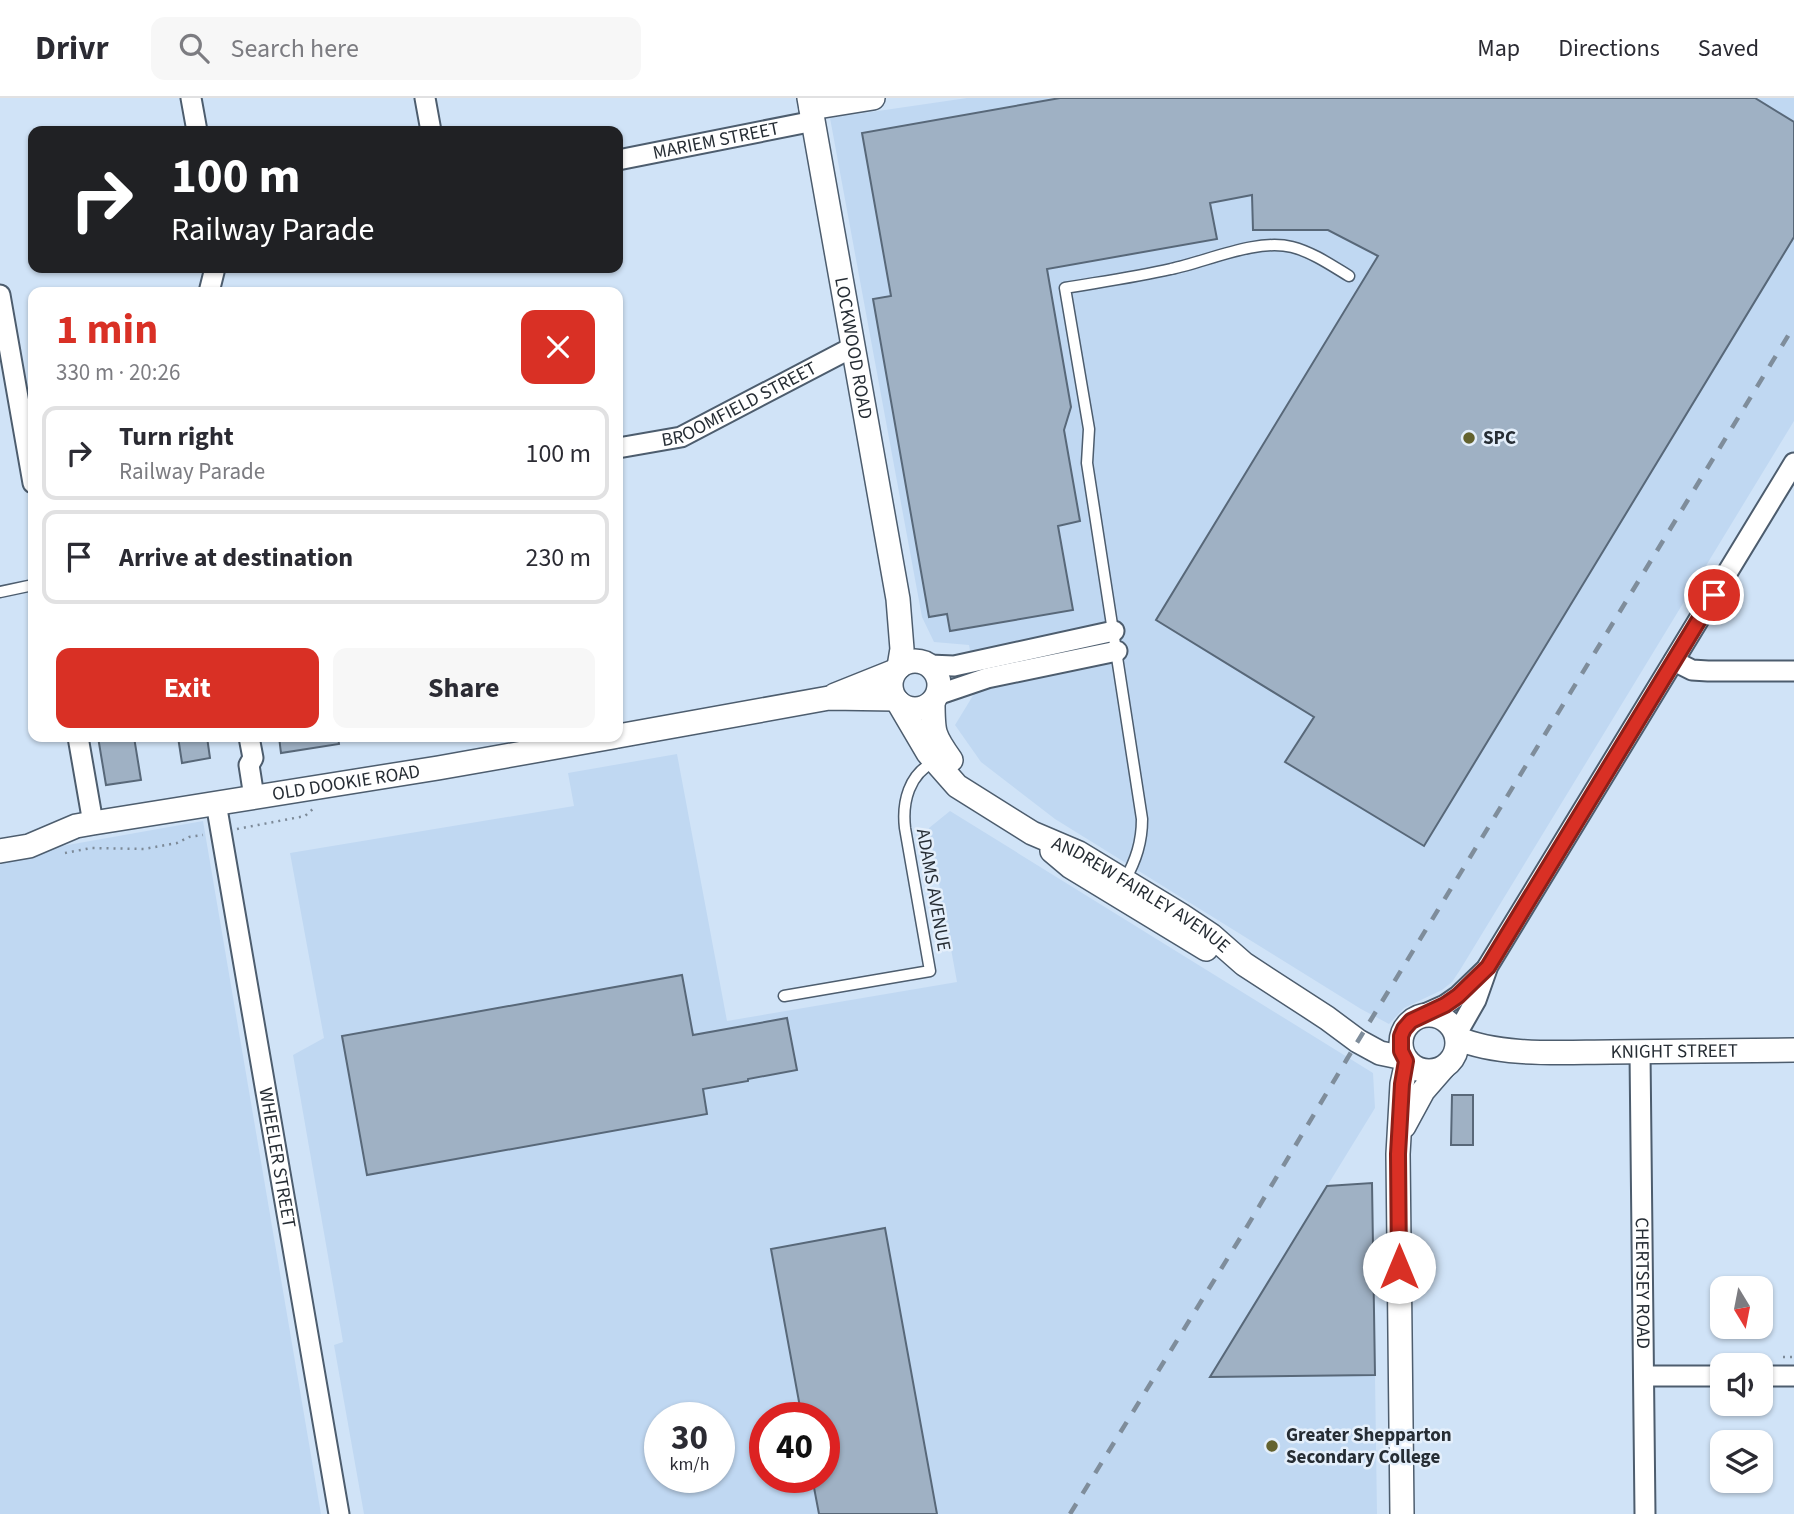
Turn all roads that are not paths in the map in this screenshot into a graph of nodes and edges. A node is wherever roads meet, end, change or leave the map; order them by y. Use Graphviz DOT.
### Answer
graph roads {
  1 [pos="191,98"];
  2 [pos="425,98"];
  3 [pos="873,98"];
  4 [pos="811,109"];
  5 [pos="196,126"];
  6 [pos="430,126"];
  7 [pos="623,159"];
  8 [pos="1349,276"];
  9 [pos="0,295"];
  10 [pos="853,347"];
  11 [pos="623,447"];
  12 [pos="28,455"];
  13 [pos="1794,463"];
  14 [pos="28,586"];
  15 [pos="0,592"];
  16 [pos="898,599"];
  17 [pos="1114,631"];
  18 [pos="1117,651"];
  19 [pos="1674,661"];
  20 [pos="927,664"];
  21 [pos="897,669"];
  22 [pos="1794,671"];
  23 [pos="829,698"];
  24 [pos="935,698"];
  25 [pos="897,701"];
  26 [pos="623,735"];
  27 [pos="78,742"];
  28 [pos="251,742"];
  29 [pos="582,742"];
  30 [pos="935,762"];
  31 [pos="260,796"];
  32 [pos="982,802"];
  33 [pos="216,803"];
  34 [pos="85,825"];
  35 [pos="0,836"];
  36 [pos="0,851"];
  37 [pos="1121,888"];
  38 [pos="1488,967"];
  39 [pos="783,996"];
  40 [pos="1327,1018"];
  41 [pos="1410,1023"];
  42 [pos="1457,1037"];
  43 [pos="1794,1050"];
  44 [pos="1556,1052"];
  45 [pos="1640,1052"];
  46 [pos="1405,1060"];
  47 [pos="1445,1066"];
  48 [pos="1398,1154"];
  49 [pos="1644,1376"];
  50 [pos="1710,1376"];
  51 [pos="1773,1376"];
  52 [pos="1794,1376"];
  53 [pos="339,1514"];
  54 [pos="1402,1514"];
  55 [pos="1645,1514"];
  1 -- 5 [label="street"];
  2 -- 6 [label="street"];
  3 -- 4 [label="street"];
  4 -- 7 [label="street, MARIEM STREET"];
  4 -- 10 [label="street, LOCKWOOD ROAD"];
  8 -- 17 [label="lane"];
  9 -- 12 [label="street"];
  10 -- 11 [label="street, BROOMFIELD STREET"];
  10 -- 16 [label="street, LOCKWOOD ROAD"];
  13 -- 19 [label="street"];
  14 -- 15 [label="lane"];
  16 -- 20 [label="street, LOCKWOOD ROAD"];
  16 -- 21 [label="street, LOCKWOOD ROAD"];
  17 -- 18 [label="lane"];
  17 -- 20 [label="street"];
  18 -- 24 [label="street"];
  18 -- 37 [label="lane"];
  19 -- 22 [label="street"];
  19 -- 38 [label="street"];
  20 -- 21 [label="street"];
  20 -- 24 [label="street"];
  21 -- 23 [label="street, OLD DOOKIE ROAD"];
  21 -- 25 [label="street"];
  23 -- 25 [label="street, OLD DOOKIE ROAD"];
  23 -- 26 [label="street, OLD DOOKIE ROAD"];
  24 -- 25 [label="street"];
  24 -- 32 [label="street, ANDREW FAIRLEY AVENUE"];
  25 -- 30 [label="street, ANDREW FAIRLEY AVENUE"];
  27 -- 34 [label="street"];
  28 -- 31 [label="street"];
  29 -- 31 [label="street, OLD DOOKIE ROAD"];
  30 -- 32 [label="street, ANDREW FAIRLEY AVENUE"];
  30 -- 39 [label="lane, ADAMS AVENUE"];
  31 -- 33 [label="street, OLD DOOKIE ROAD"];
  32 -- 37 [label="street, ANDREW FAIRLEY AVENUE"];
  33 -- 34 [label="street, OLD DOOKIE ROAD"];
  33 -- 53 [label="street, WHEELER STREET"];
  34 -- 35 [label="street, OLD DOOKIE ROAD"];
  34 -- 36 [label="street, OLD DOOKIE ROAD"];
  37 -- 40 [label="street, ANDREW FAIRLEY AVENUE"];
  38 -- 41 [label="street"];
  38 -- 42 [label="street"];
  40 -- 41 [label="street, ANDREW FAIRLEY AVENUE"];
  40 -- 46 [label="street, ANDREW FAIRLEY AVENUE"];
  41 -- 42 [label="street"];
  41 -- 46 [label="street"];
  42 -- 44 [label="street, KNIGHT STREET"];
  42 -- 47 [label="street"];
  43 -- 45 [label="street, KNIGHT STREET"];
  44 -- 45 [label="street, KNIGHT STREET"];
  44 -- 47 [label="street, KNIGHT STREET"];
  45 -- 49 [label="street, CHERTSEY ROAD"];
  46 -- 47 [label="street"];
  46 -- 48 [label="street"];
  47 -- 48 [label="street"];
  48 -- 54 [label="street"];
  49 -- 50 [label="street"];
  49 -- 55 [label="street, CHERTSEY ROAD"];
  51 -- 52 [label="street"];
}
